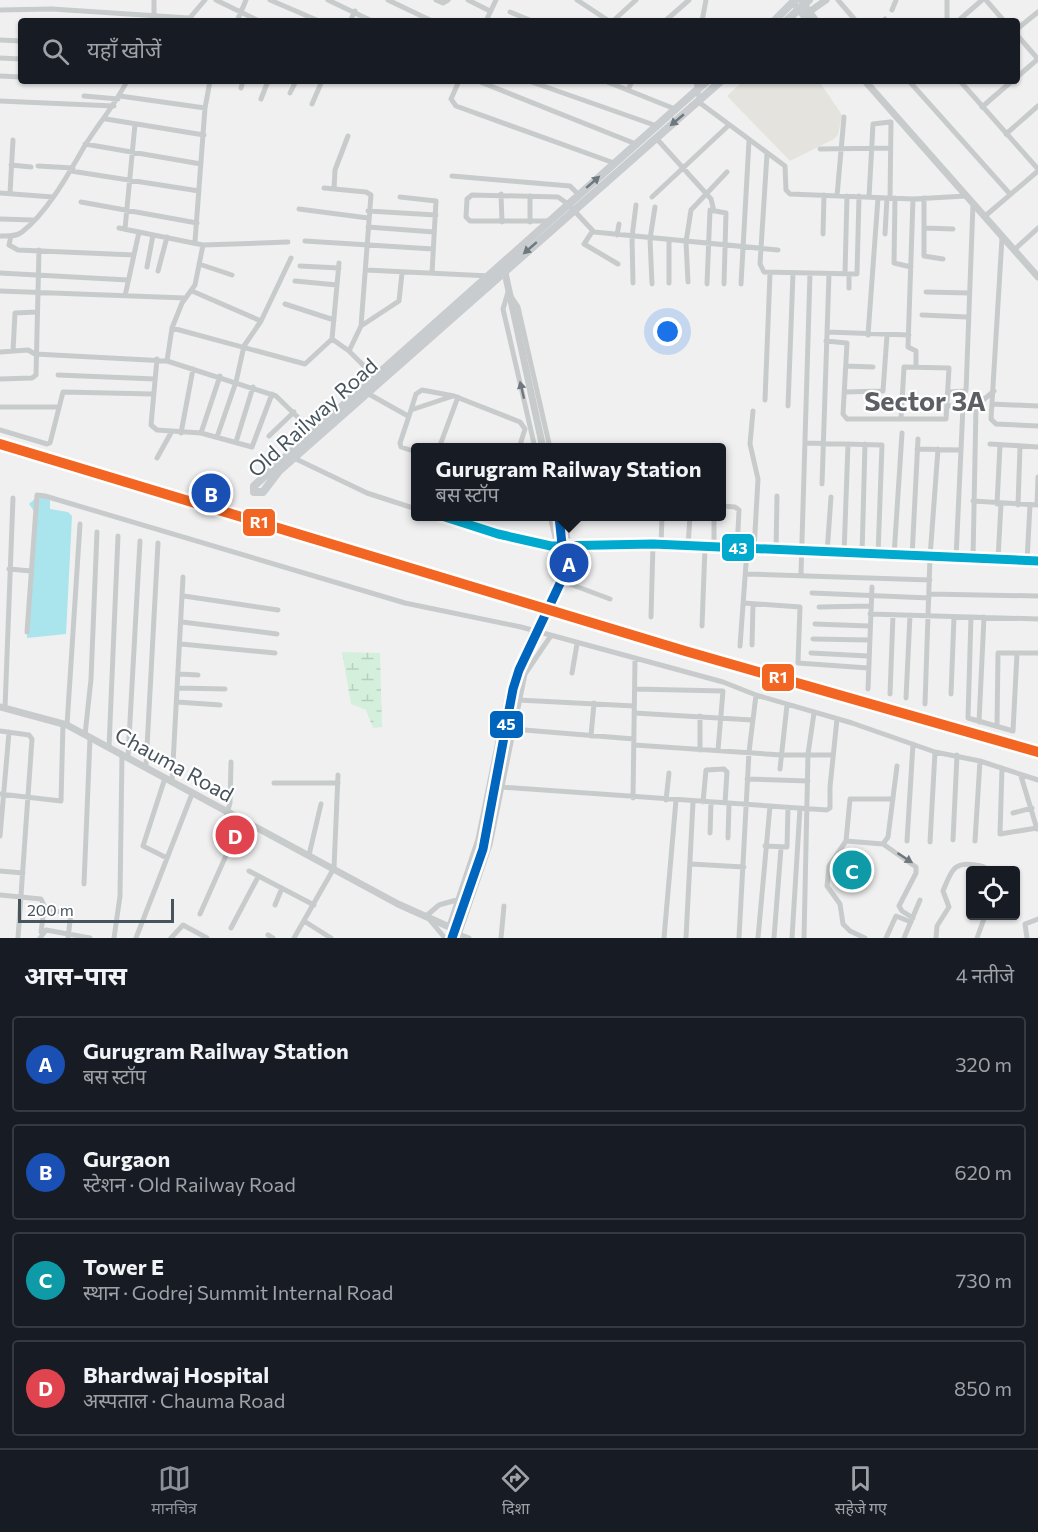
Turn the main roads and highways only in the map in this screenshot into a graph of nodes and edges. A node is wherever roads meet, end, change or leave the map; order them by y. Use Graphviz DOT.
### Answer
graph roads {
  1 [pos="799,2"];
  2 [pos="778,18"];
  3 [pos="788,18"];
  4 [pos="703,84"];
  5 [pos="718,84"];
  6 [pos="571,208"];
  7 [pos="503,267"];
  8 [pos="377,379"];
  1 -- 2 [label="main road"];
  1 -- 3 [label="main road"];
  6 -- 4 [label="main road, Old Railway Road, one-way"];
  5 -- 6 [label="main road, Old Railway Road, one-way"];
  6 -- 7 [label="main road, Old Railway Road, one-way"];
  6 -- 7 [label="main road, Old Railway Road"];
  7 -- 8 [label="main road, Old Railway Road"];
  8 -- 8 [label="main road, Old Railway Road"];
}
